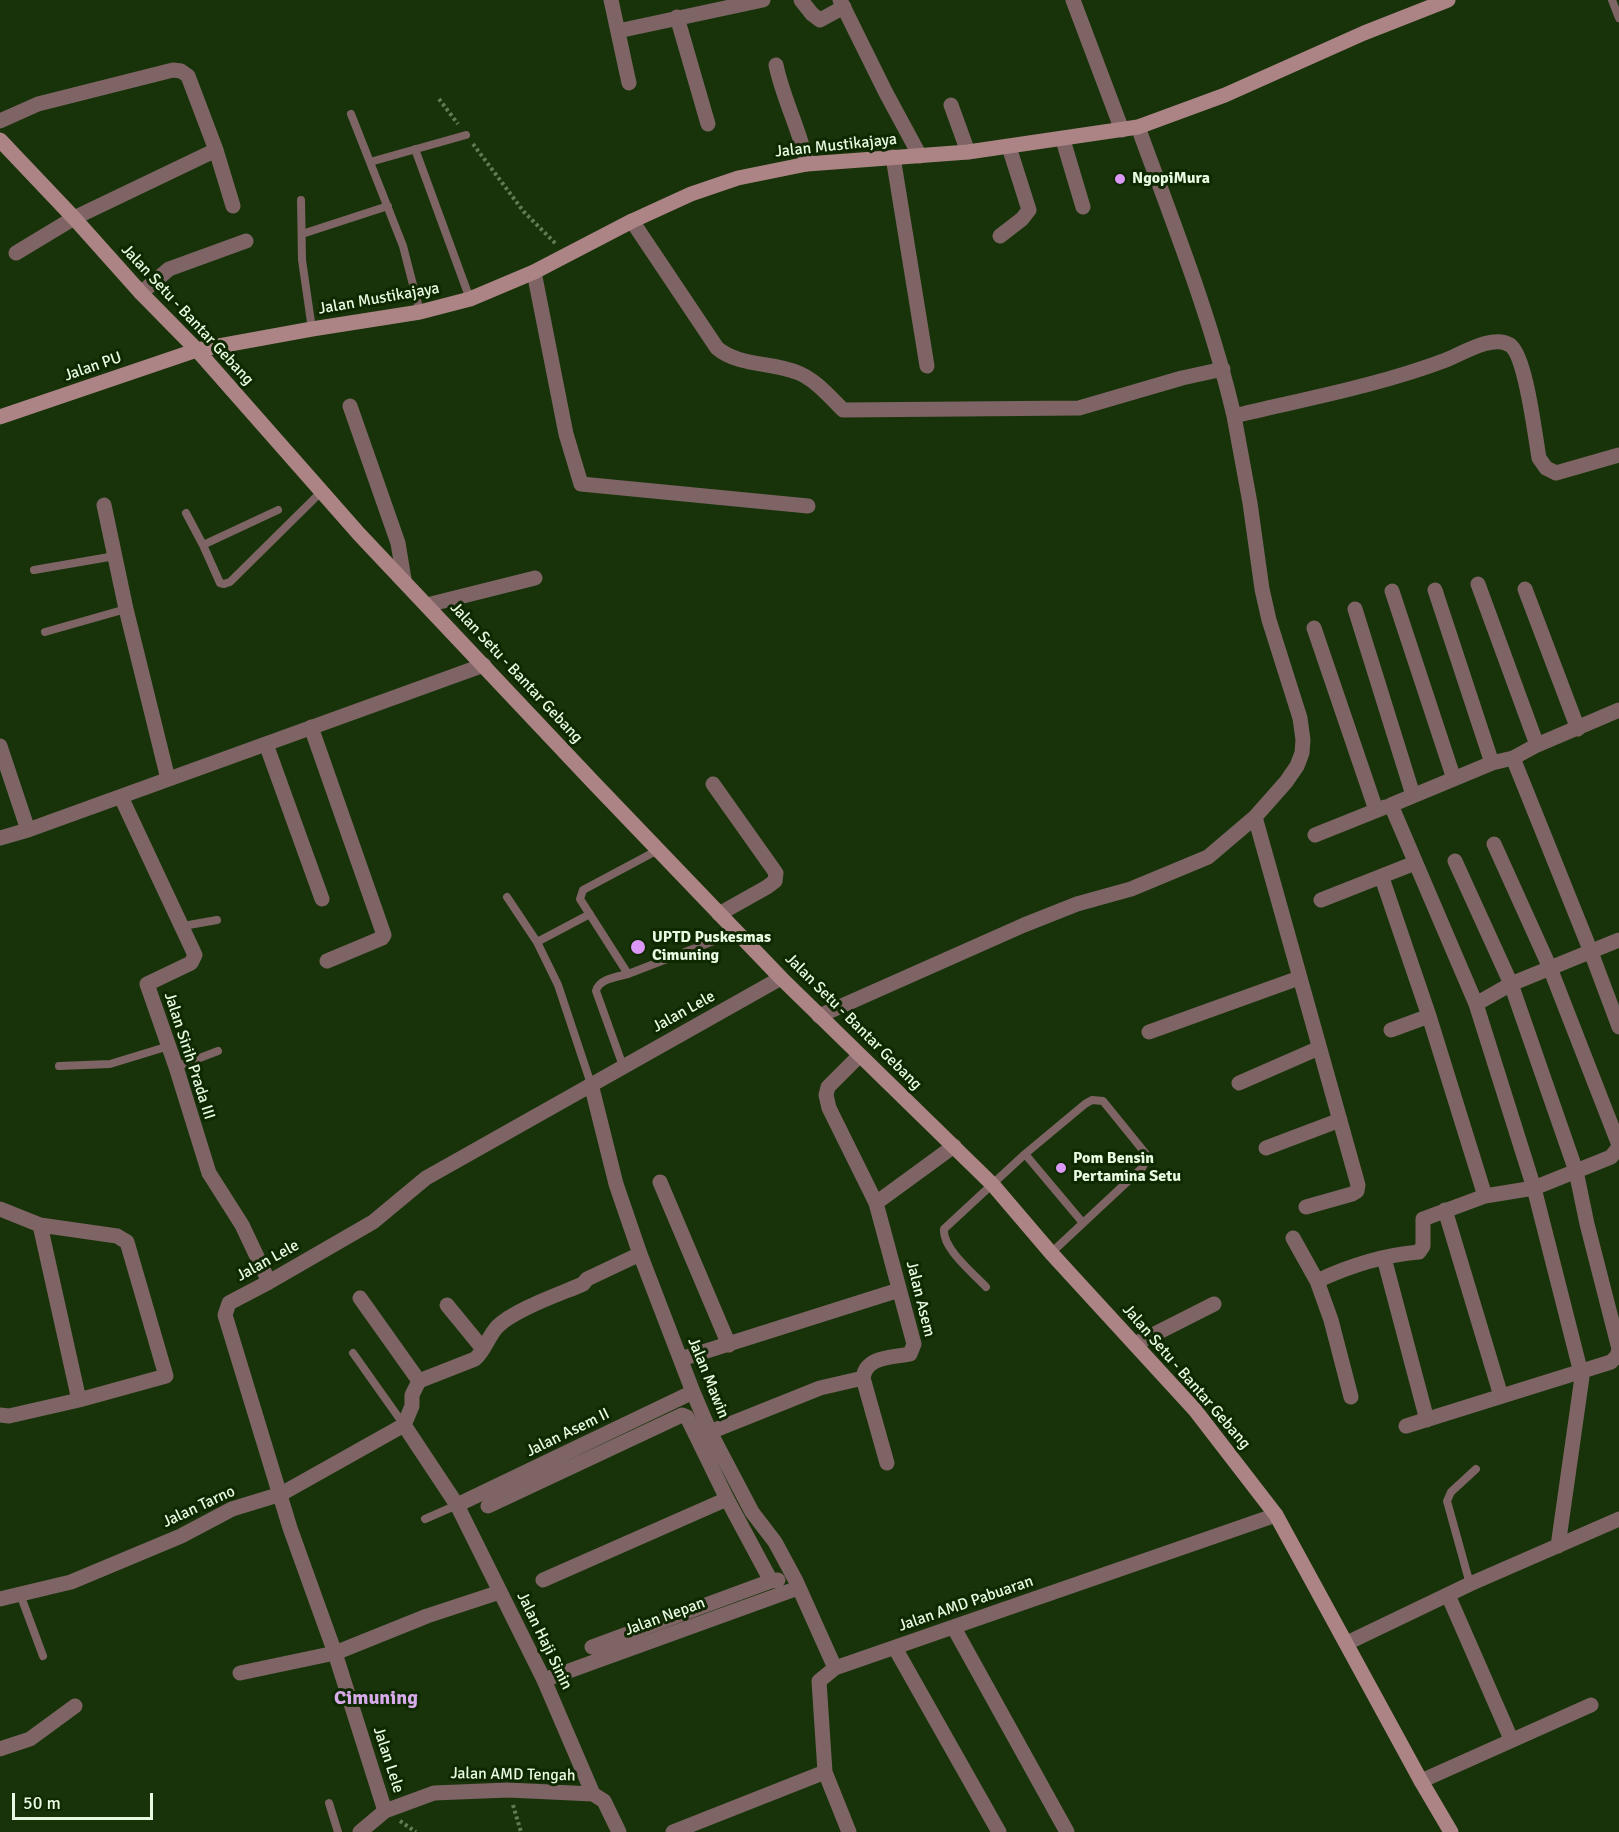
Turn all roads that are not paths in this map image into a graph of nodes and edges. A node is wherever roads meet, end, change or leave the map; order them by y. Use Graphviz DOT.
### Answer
graph roads {
  1 [pos="611,0"];
  2 [pos="763,0"];
  3 [pos="801,0"];
  4 [pos="1073,0"];
  5 [pos="1448,0"];
  6 [pos="1612,0"];
  7 [pos="842,3"];
  8 [pos="677,17"];
  9 [pos="1619,18"];
  10 [pos="618,32"];
  11 [pos="776,65"];
  12 [pos="629,83"];
  13 [pos="951,105"];
  14 [pos="351,114"];
  15 [pos="0,121"];
  16 [pos="708,124"];
  17 [pos="1138,127"];
  18 [pos="1122,130"];
  19 [pos="466,135"];
  20 [pos="1063,140"];
  21 [pos="0,141"];
  22 [pos="1009,147"];
  23 [pos="415,149"];
  24 [pos="216,150"];
  25 [pos="968,152"];
  26 [pos="920,156"];
  27 [pos="893,157"];
  28 [pos="370,162"];
  29 [pos="807,164"];
  30 [pos="301,200"];
  31 [pos="233,206"];
  32 [pos="388,206"];
  33 [pos="1083,207"];
  34 [pos="74,218"];
  35 [pos="632,220"];
  36 [pos="302,234"];
  37 [pos="1000,236"];
  38 [pos="246,241"];
  39 [pos="16,253"];
  40 [pos="534,272"];
  41 [pos="141,293"];
  42 [pos="470,299"];
  43 [pos="420,312"];
  44 [pos="312,329"];
  45 [pos="197,350"];
  46 [pos="927,366"];
  47 [pos="1223,369"];
  48 [pos="350,406"];
  49 [pos="1234,416"];
  50 [pos="0,417"];
  51 [pos="1619,455"];
  52 [pos="321,492"];
  53 [pos="104,505"];
  54 [pos="808,507"];
  55 [pos="278,510"];
  56 [pos="186,513"];
  57 [pos="203,545"];
  58 [pos="115,556"];
  59 [pos="34,570"];
  60 [pos="535,578"];
  61 [pos="404,579"];
  62 [pos="1478,584"];
  63 [pos="1525,589"];
  64 [pos="1435,590"];
  65 [pos="1392,591"];
  66 [pos="427,605"];
  67 [pos="126,609"];
  68 [pos="1355,609"];
  69 [pos="1314,628"];
  70 [pos="45,632"];
  71 [pos="484,665"];
  72 [pos="1619,710"];
  73 [pos="311,727"];
  74 [pos="1578,729"];
  75 [pos="266,744"];
  76 [pos="1537,745"];
  77 [pos="0,746"];
  78 [pos="1513,758"];
  79 [pos="1492,763"];
  80 [pos="1454,779"];
  81 [pos="168,780"];
  82 [pos="713,784"];
  83 [pos="1413,795"];
  84 [pos="121,797"];
  85 [pos="1384,808"];
  86 [pos="1255,817"];
  87 [pos="28,830"];
  88 [pos="1315,835"];
  89 [pos="0,838"];
  90 [pos="1494,844"];
  91 [pos="658,850"];
  92 [pos="1455,861"];
  93 [pos="1415,863"];
  94 [pos="1382,878"];
  95 [pos="507,897"];
  96 [pos="322,899"];
  97 [pos="1321,900"];
  98 [pos="590,914"];
  99 [pos="719,914"];
  100 [pos="217,920"];
  101 [pos="183,926"];
  102 [pos="737,932"];
  103 [pos="1619,940"];
  104 [pos="537,942"];
  105 [pos="1591,952"];
  106 [pos="327,961"];
  107 [pos="1550,969"];
  108 [pos="628,974"];
  109 [pos="781,978"];
  110 [pos="1299,978"];
  111 [pos="1511,984"];
  112 [pos="1476,1004"];
  113 [pos="819,1016"];
  114 [pos="1429,1016"];
  115 [pos="1619,1027"];
  116 [pos="1391,1030"];
  117 [pos="1149,1032"];
  118 [pos="169,1046"];
  119 [pos="1319,1048"];
  120 [pos="218,1052"];
  121 [pos="859,1056"];
  122 [pos="60,1066"];
  123 [pos="623,1066"];
  124 [pos="176,1067"];
  125 [pos="1239,1083"];
  126 [pos="591,1084"];
  127 [pos="1340,1120"];
  128 [pos="954,1146"];
  129 [pos="1619,1146"];
  130 [pos="1266,1148"];
  131 [pos="1024,1154"];
  132 [pos="1576,1172"];
  133 [pos="660,1182"];
  134 [pos="993,1185"];
  135 [pos="1534,1188"];
  136 [pos="1485,1196"];
  137 [pos="876,1203"];
  138 [pos="1306,1207"];
  139 [pos="0,1209"];
  140 [pos="1445,1210"];
  141 [pos="1083,1223"];
  142 [pos="40,1225"];
  143 [pos="1293,1238"];
  144 [pos="1051,1253"];
  145 [pos="640,1254"];
  146 [pos="1384,1257"];
  147 [pos="1317,1281"];
  148 [pos="269,1282"];
  149 [pos="986,1287"];
  150 [pos="899,1290"];
  151 [pos="360,1298"];
  152 [pos="1214,1304"];
  153 [pos="447,1305"];
  154 [pos="1135,1344"];
  155 [pos="729,1345"];
  156 [pos="483,1349"];
  157 [pos="353,1353"];
  158 [pos="681,1359"];
  159 [pos="1581,1372"];
  160 [pos="863,1378"];
  161 [pos="419,1381"];
  162 [pos="693,1392"];
  163 [pos="1501,1396"];
  164 [pos="1351,1397"];
  165 [pos="79,1400"];
  166 [pos="0,1415"];
  167 [pos="1427,1419"];
  168 [pos="404,1425"];
  169 [pos="1406,1426"];
  170 [pos="710,1432"];
  171 [pos="887,1463"];
  172 [pos="1476,1469"];
  173 [pos="281,1494"];
  174 [pos="727,1499"];
  175 [pos="457,1505"];
  176 [pos="488,1506"];
  177 [pos="1276,1515"];
  178 [pos="425,1519"];
  179 [pos="1619,1519"];
  180 [pos="1558,1546"];
  181 [pos="543,1580"];
  182 [pos="771,1581"];
  183 [pos="1470,1584"];
  184 [pos="797,1585"];
  185 [pos="500,1592"];
  186 [pos="20,1594"];
  187 [pos="1448,1595"];
  188 [pos="0,1599"];
  189 [pos="954,1628"];
  190 [pos="1347,1643"];
  191 [pos="592,1647"];
  192 [pos="895,1648"];
  193 [pos="335,1653"];
  194 [pos="43,1656"];
  195 [pos="835,1668"];
  196 [pos="240,1673"];
  197 [pos="544,1680"];
  198 [pos="1591,1705"];
  199 [pos="75,1706"];
  200 [pos="1511,1739"];
  201 [pos="0,1749"];
  202 [pos="825,1772"];
  203 [pos="1421,1781"];
  204 [pos="593,1794"];
  205 [pos="329,1803"];
  206 [pos="385,1811"];
  207 [pos="338,1832"];
  208 [pos="360,1832"];
  209 [pos="619,1832"];
  210 [pos="674,1832"];
  211 [pos="849,1832"];
  212 [pos="999,1832"];
  213 [pos="1067,1832"];
  214 [pos="1451,1832"];
  1 -- 10 [label="street"];
  2 -- 8 [label="street"];
  3 -- 7 [label="street"];
  4 -- 18 [label="street"];
  5 -- 17 [label="main road, Jalan Mustikajaya"];
  6 -- 9 [label="lane"];
  7 -- 26 [label="street"];
  8 -- 10 [label="street"];
  8 -- 16 [label="street"];
  10 -- 12 [label="street"];
  11 -- 29 [label="street"];
  13 -- 25 [label="street"];
  14 -- 28 [label="lane"];
  15 -- 24 [label="street"];
  17 -- 18 [label="main road, Jalan Mustikajaya"];
  17 -- 47 [label="street"];
  18 -- 20 [label="main road, Jalan Mustikajaya"];
  19 -- 23 [label="lane"];
  20 -- 22 [label="main road, Jalan Mustikajaya"];
  20 -- 33 [label="street"];
  21 -- 34 [label="main road, Jalan Setu - Bantar Gebang"];
  22 -- 25 [label="main road, Jalan Mustikajaya"];
  22 -- 37 [label="street"];
  23 -- 28 [label="lane"];
  23 -- 42 [label="lane"];
  24 -- 31 [label="street"];
  24 -- 34 [label="street"];
  25 -- 26 [label="main road, Jalan Mustikajaya"];
  26 -- 27 [label="main road, Jalan Mustikajaya"];
  27 -- 29 [label="main road, Jalan Mustikajaya"];
  27 -- 46 [label="street"];
  28 -- 32 [label="lane"];
  29 -- 35 [label="main road, Jalan Mustikajaya"];
  30 -- 36 [label="lane"];
  32 -- 36 [label="lane"];
  32 -- 43 [label="lane"];
  34 -- 39 [label="street"];
  34 -- 41 [label="main road, Jalan Setu - Bantar Gebang"];
  35 -- 40 [label="main road, Jalan Mustikajaya"];
  35 -- 47 [label="street"];
  36 -- 44 [label="lane"];
  38 -- 41 [label="street"];
  40 -- 42 [label="main road, Jalan Mustikajaya"];
  40 -- 54 [label="street"];
  41 -- 45 [label="main road, Jalan Setu - Bantar Gebang"];
  42 -- 43 [label="main road, Jalan Mustikajaya"];
  43 -- 44 [label="main road, Jalan Mustikajaya"];
  44 -- 45 [label="main road, Jalan Mustikajaya"];
  45 -- 50 [label="main road, Jalan PU"];
  45 -- 52 [label="main road, Jalan Setu - Bantar Gebang"];
  47 -- 49 [label="street"];
  48 -- 61 [label="street"];
  49 -- 51 [label="street"];
  49 -- 86 [label="street"];
  52 -- 57 [label="lane"];
  52 -- 61 [label="main road, Jalan Setu - Bantar Gebang"];
  53 -- 58 [label="street"];
  55 -- 57 [label="lane"];
  56 -- 57 [label="lane"];
  58 -- 59 [label="lane"];
  58 -- 67 [label="street"];
  60 -- 66 [label="street"];
  61 -- 66 [label="main road, Jalan Setu - Bantar Gebang"];
  62 -- 76 [label="street"];
  63 -- 74 [label="street"];
  64 -- 79 [label="street"];
  65 -- 80 [label="street"];
  66 -- 71 [label="main road, Jalan Setu - Bantar Gebang"];
  67 -- 70 [label="lane"];
  67 -- 81 [label="street"];
  68 -- 83 [label="street"];
  69 -- 85 [label="street"];
  71 -- 73 [label="street"];
  71 -- 91 [label="main road, Jalan Setu - Bantar Gebang"];
  72 -- 74 [label="street"];
  73 -- 75 [label="street"];
  73 -- 106 [label="street"];
  74 -- 76 [label="street"];
  75 -- 81 [label="street"];
  75 -- 96 [label="street"];
  76 -- 78 [label="street"];
  77 -- 87 [label="street"];
  78 -- 79 [label="street"];
  78 -- 105 [label="street"];
  79 -- 80 [label="street"];
  80 -- 83 [label="street"];
  81 -- 84 [label="street"];
  82 -- 99 [label="street"];
  83 -- 85 [label="street"];
  84 -- 87 [label="street"];
  84 -- 101 [label="street, Jalan Sirih Prada III"];
  85 -- 88 [label="street"];
  85 -- 93 [label="street"];
  86 -- 110 [label="street"];
  86 -- 113 [label="street"];
  87 -- 89 [label="street"];
  90 -- 107 [label="street"];
  91 -- 98 [label="lane"];
  91 -- 99 [label="main road, Jalan Setu - Bantar Gebang"];
  92 -- 111 [label="street"];
  93 -- 94 [label="street"];
  93 -- 112 [label="street"];
  94 -- 97 [label="street"];
  94 -- 114 [label="street"];
  95 -- 104 [label="lane"];
  98 -- 104 [label="lane"];
  98 -- 108 [label="lane"];
  99 -- 102 [label="main road, Jalan Setu - Bantar Gebang"];
  100 -- 101 [label="lane"];
  101 -- 118 [label="street, Jalan Sirih Prada III"];
  102 -- 108 [label="lane"];
  102 -- 109 [label="main road, Jalan Setu - Bantar Gebang"];
  103 -- 105 [label="street"];
  104 -- 126 [label="lane"];
  105 -- 107 [label="street"];
  105 -- 115 [label="street"];
  107 -- 111 [label="street"];
  107 -- 129 [label="street"];
  108 -- 123 [label="lane"];
  109 -- 113 [label="main road, Jalan Setu - Bantar Gebang"];
  109 -- 123 [label="street, Jalan Lele"];
  110 -- 117 [label="street"];
  110 -- 119 [label="street"];
  111 -- 112 [label="street"];
  111 -- 132 [label="street"];
  112 -- 135 [label="street"];
  113 -- 121 [label="main road, Jalan Setu - Bantar Gebang"];
  114 -- 116 [label="street"];
  114 -- 136 [label="street"];
  118 -- 122 [label="lane"];
  118 -- 124 [label="street, Jalan Sirih Prada III"];
  119 -- 125 [label="street"];
  119 -- 127 [label="street"];
  120 -- 124 [label="lane"];
  121 -- 128 [label="main road, Jalan Setu - Bantar Gebang"];
  121 -- 137 [label="street, Jalan Asem"];
  123 -- 126 [label="street, Jalan Lele"];
  124 -- 148 [label="street, Jalan Sirih Prada III"];
  126 -- 145 [label="street, Jalan Mawin"];
  126 -- 148 [label="street, Jalan Lele"];
  127 -- 130 [label="street"];
  127 -- 138 [label="street"];
  128 -- 134 [label="main road, Jalan Setu - Bantar Gebang"];
  128 -- 137 [label="street"];
  129 -- 132 [label="street"];
  131 -- 134 [label="lane"];
  131 -- 141 [label="lane"];
  131 -- 141 [label="lane"];
  132 -- 135 [label="street"];
  132 -- 159 [label="street"];
  133 -- 155 [label="street"];
  134 -- 144 [label="main road, Jalan Setu - Bantar Gebang"];
  134 -- 149 [label="lane"];
  135 -- 136 [label="street"];
  135 -- 159 [label="street"];
  136 -- 140 [label="street"];
  137 -- 150 [label="street, Jalan Asem"];
  139 -- 142 [label="street"];
  140 -- 146 [label="street"];
  140 -- 163 [label="street"];
  141 -- 144 [label="lane"];
  142 -- 165 [label="street"];
  142 -- 165 [label="street"];
  143 -- 147 [label="street"];
  144 -- 154 [label="main road, Jalan Setu - Bantar Gebang"];
  145 -- 156 [label="street"];
  145 -- 158 [label="street, Jalan Mawin"];
  146 -- 147 [label="street"];
  146 -- 167 [label="street"];
  147 -- 164 [label="street"];
  148 -- 173 [label="street, Jalan Lele"];
  150 -- 155 [label="street"];
  150 -- 160 [label="street, Jalan Asem"];
  151 -- 161 [label="street"];
  152 -- 154 [label="street"];
  153 -- 156 [label="street"];
  154 -- 177 [label="main road, Jalan Setu - Bantar Gebang"];
  155 -- 158 [label="street"];
  156 -- 161 [label="street"];
  157 -- 168 [label="lane"];
  158 -- 162 [label="street, Jalan Mawin"];
  159 -- 163 [label="street"];
  159 -- 180 [label="street"];
  160 -- 170 [label="street"];
  160 -- 171 [label="street"];
  161 -- 168 [label="street"];
  162 -- 170 [label="street, Jalan Mawin"];
  162 -- 175 [label="street, Jalan Asem II"];
  163 -- 167 [label="street"];
  165 -- 166 [label="street"];
  167 -- 169 [label="street"];
  168 -- 173 [label="street, Jalan Tarno"];
  168 -- 175 [label="street, Jalan Haji Sinin"];
  170 -- 184 [label="street, Jalan Mawin"];
  172 -- 183 [label="lane"];
  173 -- 186 [label="street, Jalan Tarno"];
  173 -- 193 [label="street, Jalan Lele"];
  174 -- 176 [label="street"];
  174 -- 181 [label="street"];
  174 -- 182 [label="street"];
  175 -- 178 [label="lane"];
  175 -- 185 [label="street, Jalan Haji Sinin"];
  177 -- 189 [label="street, Jalan AMD Pabuaran"];
  177 -- 190 [label="main road, Jalan Setu - Bantar Gebang"];
  179 -- 180 [label="street"];
  180 -- 183 [label="street"];
  182 -- 184 [label="street"];
  182 -- 191 [label="street"];
  183 -- 187 [label="street"];
  184 -- 195 [label="street, Jalan Mawin"];
  184 -- 197 [label="street, Jalan Nepan"];
  185 -- 193 [label="street"];
  185 -- 197 [label="street, Jalan Haji Sinin"];
  186 -- 188 [label="street, Jalan Tarno"];
  186 -- 194 [label="lane"];
  187 -- 190 [label="street"];
  187 -- 200 [label="street"];
  189 -- 192 [label="street, Jalan AMD Pabuaran"];
  189 -- 213 [label="street"];
  190 -- 203 [label="main road, Jalan Setu - Bantar Gebang"];
  192 -- 195 [label="street, Jalan AMD Pabuaran"];
  192 -- 212 [label="street"];
  193 -- 196 [label="street"];
  193 -- 206 [label="street, Jalan Lele"];
  195 -- 202 [label="street"];
  197 -- 204 [label="street, Jalan Haji Sinin"];
  198 -- 200 [label="street"];
  199 -- 201 [label="street"];
  200 -- 203 [label="street"];
  202 -- 210 [label="street"];
  202 -- 211 [label="street"];
  203 -- 214 [label="main road, Jalan Setu - Bantar Gebang"];
  204 -- 206 [label="street, Jalan AMD Tengah"];
  204 -- 209 [label="street, Jalan AMD Tengah"];
  205 -- 207 [label="lane"];
  206 -- 208 [label="street, Jalan AMD Tengah"];
}
